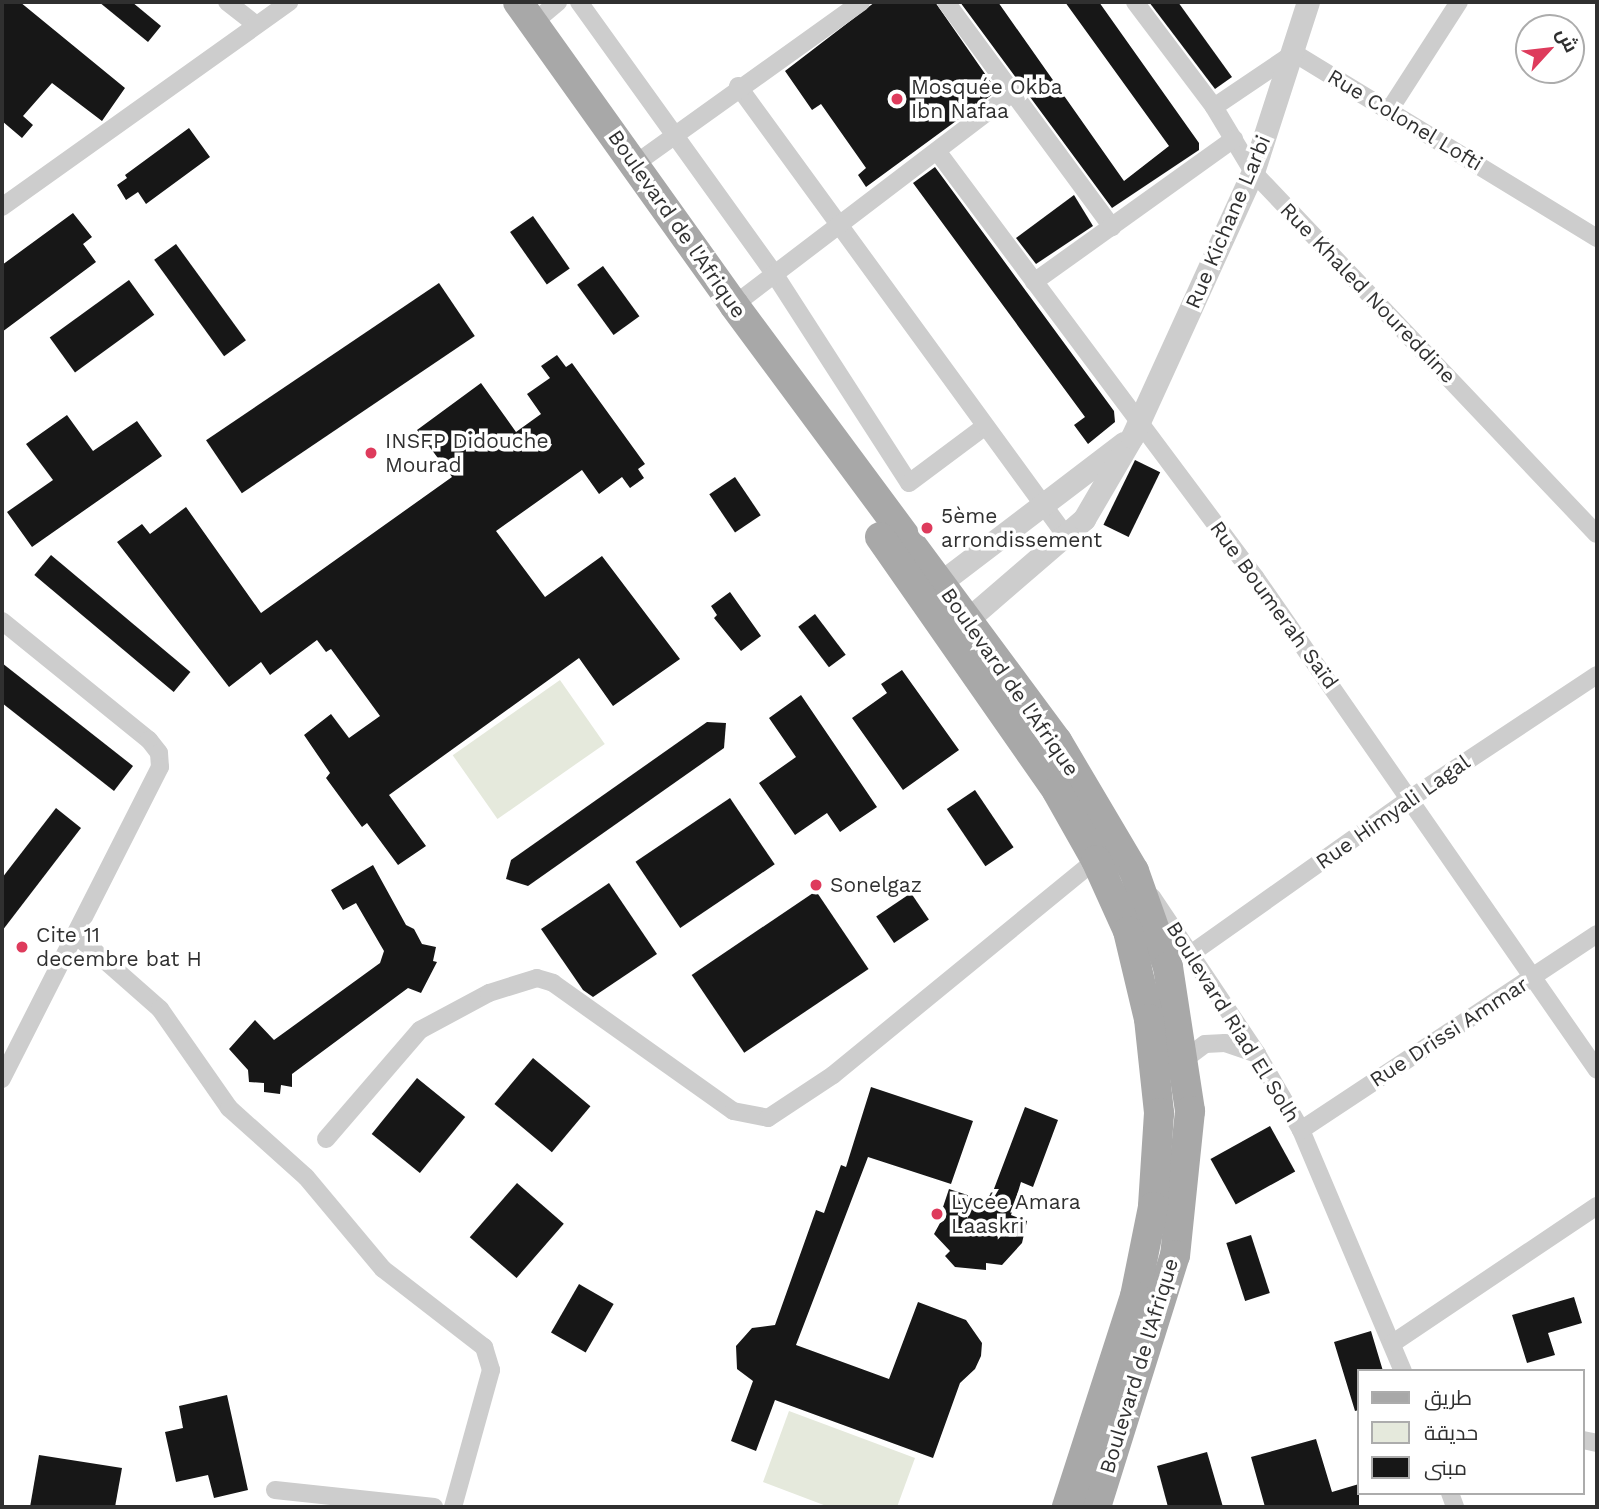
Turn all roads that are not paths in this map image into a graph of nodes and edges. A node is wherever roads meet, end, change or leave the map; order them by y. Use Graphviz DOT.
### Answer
graph roads {
  1 [pos="227,2"];
  2 [pos="289,2"];
  3 [pos="497,2"];
  4 [pos="558,2"];
  5 [pos="579,2"];
  6 [pos="861,2"];
  7 [pos="946,2"];
  8 [pos="1135,2"];
  9 [pos="1308,2"];
  10 [pos="1460,2"];
  11 [pos="525,12"];
  12 [pos="256,25"];
  13 [pos="1294,53"];
  14 [pos="738,86"];
  15 [pos="1014,92"];
  16 [pos="1214,107"];
  17 [pos="1390,109"];
  18 [pos="675,132"];
  19 [pos="1234,139"];
  20 [pos="937,151"];
  21 [pos="635,164"];
  22 [pos="1253,172"];
  23 [pos="2,207"];
  24 [pos="835,224"];
  25 [pos="1112,227"];
  26 [pos="1597,238"];
  27 [pos="775,275"];
  28 [pos="1034,282"];
  29 [pos="734,305"];
  30 [pos="984,427"];
  31 [pos="1136,430"];
  32 [pos="1043,504"];
  33 [pos="1597,534"];
  34 [pos="1066,536"];
  35 [pos="940,583"];
  36 [pos="967,620"];
  37 [pos="2,621"];
  38 [pos="1597,675"];
  39 [pos="1411,798"];
  40 [pos="1097,860"];
  41 [pos="1134,872"];
  42 [pos="1597,934"];
  43 [pos="76,935"];
  44 [pos="1192,953"];
  45 [pos="1533,977"];
  46 [pos="1257,1054"];
  47 [pos="1185,1059"];
  48 [pos="1597,1070"];
  49 [pos="2,1079"];
  50 [pos="1301,1130"];
  51 [pos="326,1139"];
  52 [pos="1597,1206"];
  53 [pos="1393,1343"];
  54 [pos="1403,1369"];
  55 [pos="275,1490"];
  56 [pos="434,1507"];
  57 [pos="453,1507"];
  58 [pos="1067,1507"];
  59 [pos="1096,1507"];
  1 -- 12 [label="street"];
  2 -- 12 [label="street"];
  3 -- 40 [label="main road, Boulevard de l'Afrique"];
  4 -- 11 [label="street"];
  5 -- 18 [label="street"];
  6 -- 14 [label="street"];
  7 -- 15 [label="street"];
  8 -- 16 [label="street, Rue Khaled Noureddine"];
  9 -- 13 [label="street, Rue Kichane Larbi"];
  10 -- 17 [label="street"];
  11 -- 21 [label="main road, Boulevard de l'Afrique"];
  12 -- 23 [label="street"];
  13 -- 16 [label="street"];
  13 -- 17 [label="street, Rue Colonel Lofti"];
  13 -- 22 [label="street, Rue Kichane Larbi"];
  14 -- 18 [label="street"];
  14 -- 24 [label="street"];
  15 -- 20 [label="street"];
  15 -- 25 [label="street"];
  16 -- 19 [label="street, Rue Khaled Noureddine"];
  17 -- 26 [label="street, Rue Colonel Lofti"];
  18 -- 21 [label="street"];
  18 -- 27 [label="street"];
  19 -- 22 [label="street, Rue Khaled Noureddine"];
  19 -- 25 [label="street"];
  20 -- 24 [label="street"];
  20 -- 28 [label="street, Rue Boumerah Saïd"];
  21 -- 29 [label="main road, Boulevard de l'Afrique"];
  22 -- 31 [label="street, Rue Kichane Larbi"];
  22 -- 33 [label="street, Rue Khaled Noureddine"];
  24 -- 27 [label="street"];
  24 -- 30 [label="street"];
  25 -- 28 [label="street"];
  27 -- 29 [label="street"];
  27 -- 30 [label="street"];
  28 -- 31 [label="street, Rue Boumerah Saïd"];
  29 -- 35 [label="main road, Boulevard de l'Afrique"];
  30 -- 32 [label="street"];
  31 -- 32 [label="street, Rue Kichane Larbi"];
  31 -- 34 [label="street, Rue Kichane Larbi"];
  31 -- 39 [label="street, Rue Boumerah Saïd"];
  32 -- 34 [label="street"];
  32 -- 35 [label="street, Rue Kichane Larbi"];
  34 -- 36 [label="street, Rue Kichane Larbi"];
  35 -- 36 [label="main road, Boulevard de l'Afrique"];
  36 -- 41 [label="main road, Boulevard de l'Afrique"];
  37 -- 43 [label="street"];
  38 -- 39 [label="street, Rue Himyali Lagal"];
  39 -- 44 [label="street, Rue Himyali Lagal"];
  39 -- 45 [label="street, Rue Boumerah Saïd"];
  40 -- 51 [label="street"];
  40 -- 58 [label="main road, Boulevard de l'Afrique"];
  41 -- 44 [label="street, Boulevard Riad El Solh"];
  41 -- 47 [label="main road, Boulevard de l'Afrique"];
  42 -- 45 [label="street, Rue Drissi Ammar"];
  43 -- 49 [label="street"];
  43 -- 57 [label="street"];
  44 -- 46 [label="street, Boulevard Riad El Solh"];
  45 -- 48 [label="street, Rue Boumerah Saïd"];
  45 -- 50 [label="street, Rue Drissi Ammar"];
  46 -- 47 [label="street"];
  46 -- 50 [label="street, Boulevard Riad El Solh"];
  47 -- 59 [label="main road, Boulevard de l'Afrique"];
  50 -- 53 [label="street, Boulevard Riad El Solh"];
  52 -- 53 [label="street"];
  53 -- 54 [label="street, Boulevard Riad El Solh"];
  55 -- 56 [label="street"];
}
